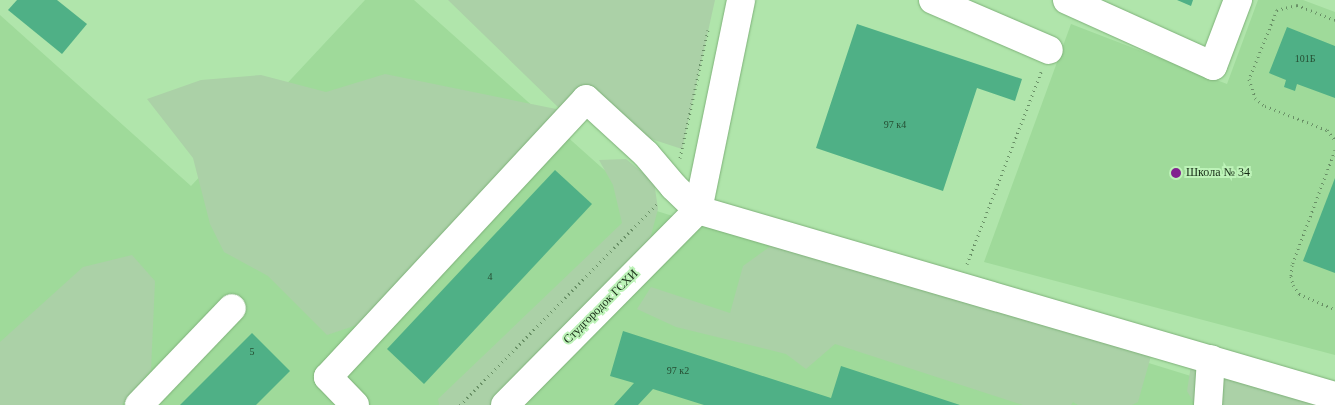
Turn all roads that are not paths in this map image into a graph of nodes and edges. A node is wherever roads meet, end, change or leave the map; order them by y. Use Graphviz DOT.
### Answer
graph roads {
  1 [pos="741,0"];
  2 [pos="933,0"];
  3 [pos="1065,0"];
  4 [pos="1238,0"];
  5 [pos="1049,50"];
  6 [pos="698,210"];
  7 [pos="232,308"];
  8 [pos="1211,359"];
  9 [pos="1335,396"];
  10 [pos="139,405"];
  11 [pos="355,405"];
  12 [pos="505,405"];
  13 [pos="1208,405"];
  1 -- 6 [label="street"];
  2 -- 5 [label="street"];
  3 -- 4 [label="street"];
  6 -- 8 [label="street"];
  6 -- 11 [label="street"];
  6 -- 12 [label="street, Студгородок ГСХИ"];
  7 -- 10 [label="street"];
  8 -- 9 [label="street"];
  8 -- 13 [label="street"];
}
